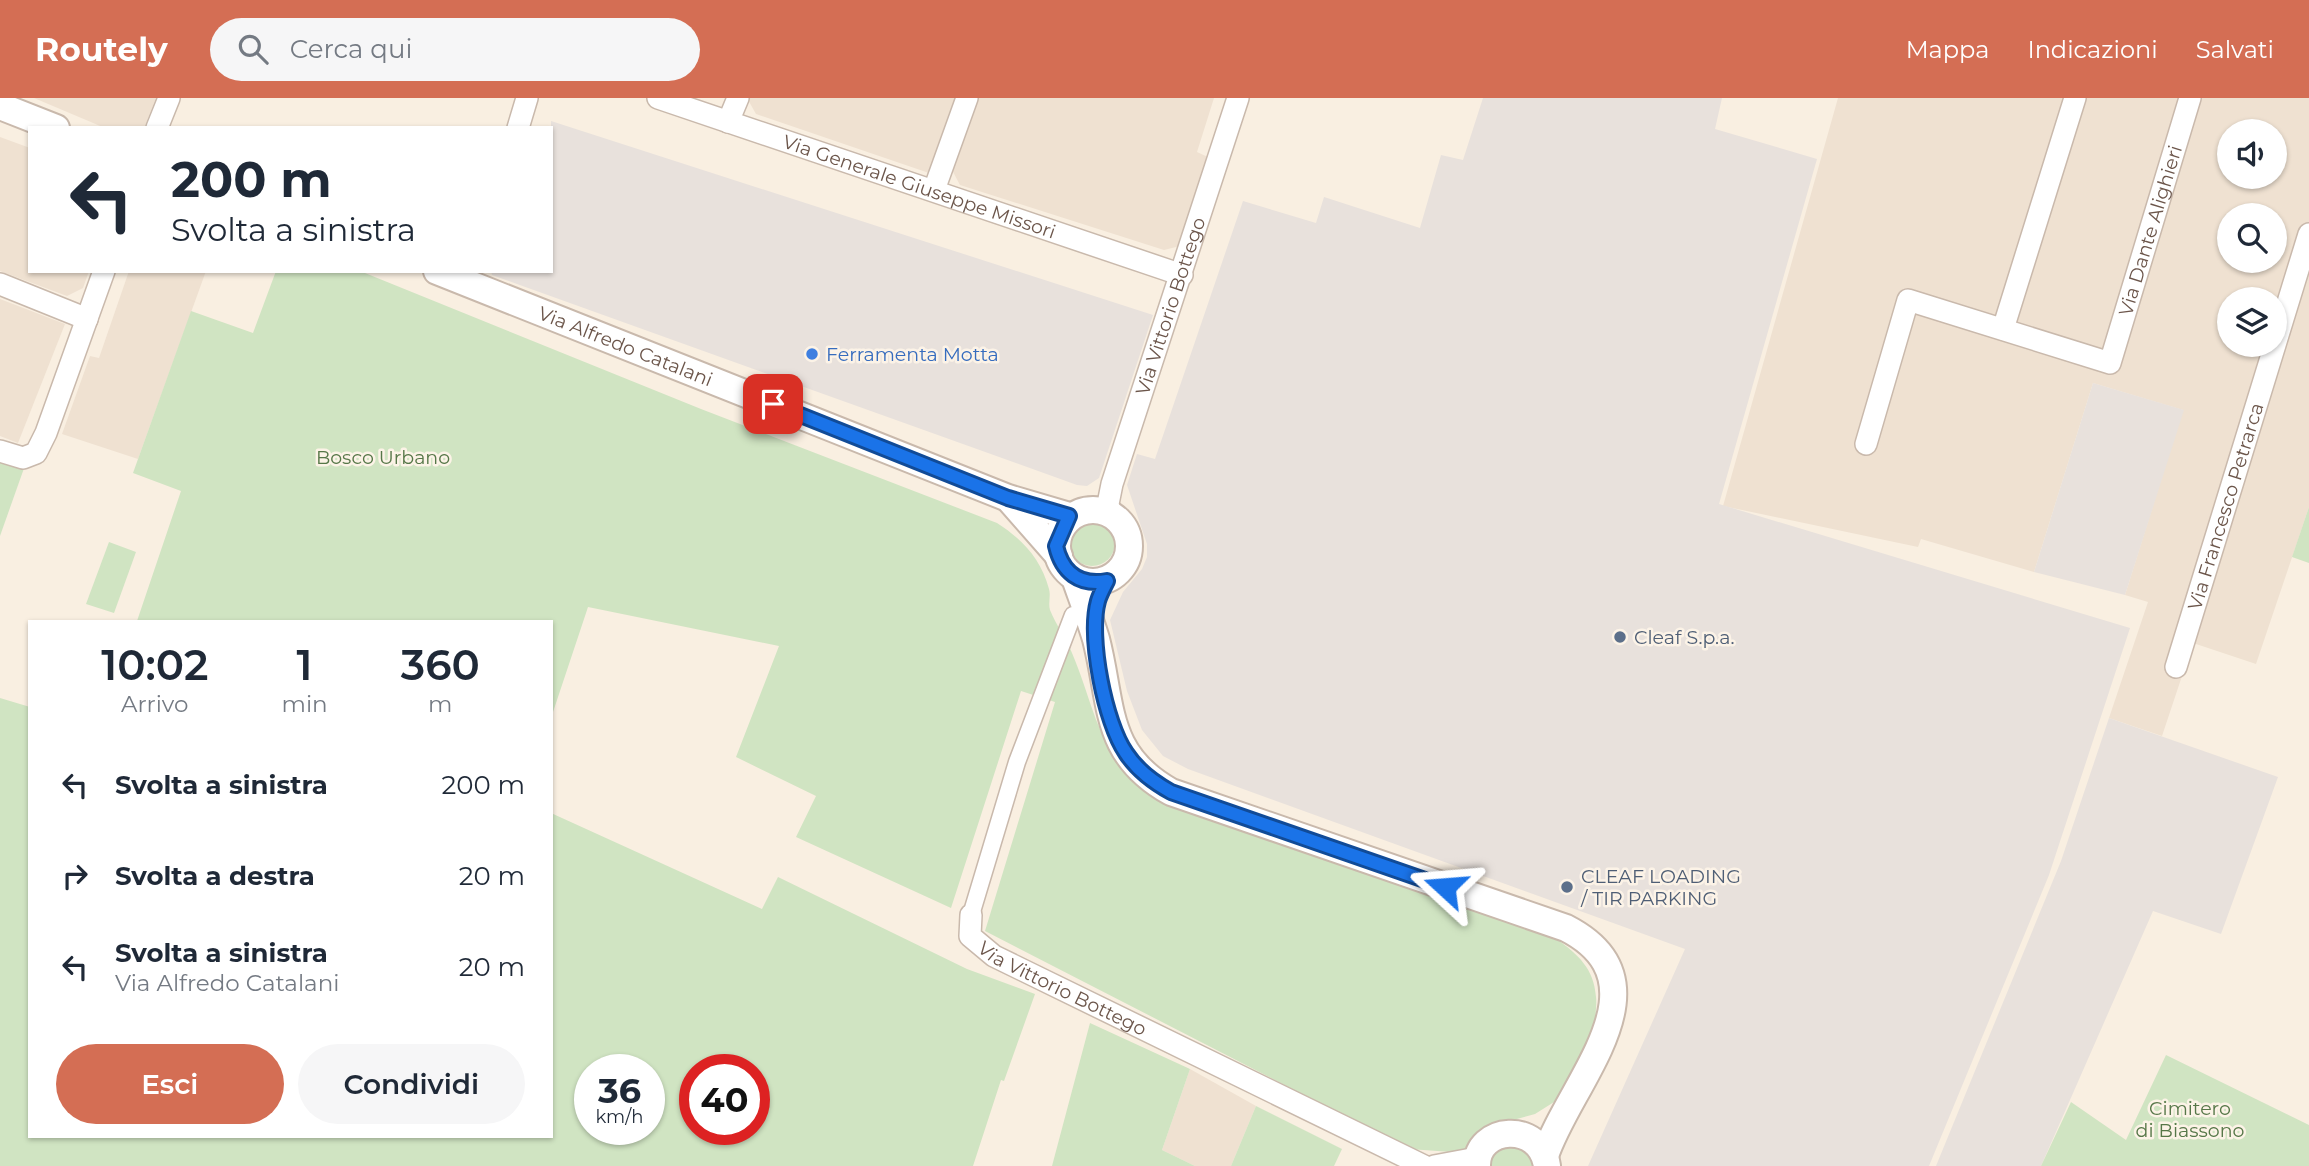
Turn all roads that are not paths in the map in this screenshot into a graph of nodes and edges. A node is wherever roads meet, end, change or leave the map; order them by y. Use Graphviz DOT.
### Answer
graph roads {
  1 [pos="169,98"];
  2 [pos="527,98"];
  3 [pos="658,98"];
  4 [pos="738,98"];
  5 [pos="967,98"];
  6 [pos="1238,98"];
  7 [pos="2075,98"];
  8 [pos="2190,98"];
  9 [pos="0,106"];
  10 [pos="727,122"];
  11 [pos="51,126"];
  12 [pos="158,126"];
  13 [pos="519,126"];
  14 [pos="934,190"];
  15 [pos="2309,234"];
  16 [pos="103,273"];
  17 [pos="448,273"];
  18 [pos="1182,275"];
  19 [pos="469,277"];
  20 [pos="0,284"];
  21 [pos="87,319"];
  22 [pos="2003,330"];
  23 [pos="1867,444"];
  24 [pos="0,451"];
  25 [pos="1008,498"];
  26 [pos="1111,515"];
  27 [pos="1069,516"];
  28 [pos="1059,556"];
  29 [pos="1076,578"];
  30 [pos="1107,581"];
  31 [pos="1073,615"];
  32 [pos="1096,640"];
  33 [pos="2176,667"];
  34 [pos="971,915"];
  35 [pos="1569,1101"];
  36 [pos="1524,1134"];
  37 [pos="1546,1161"];
  38 [pos="1477,1162"];
  39 [pos="1424,1166"];
  40 [pos="1434,1166"];
  1 -- 12 [label="street"];
  2 -- 13 [label="street"];
  3 -- 10 [label="street, Via Generale Giuseppe Missori"];
  4 -- 10 [label="street"];
  5 -- 14 [label="street"];
  6 -- 18 [label="street, Via Vittorio Bottego"];
  7 -- 22 [label="street"];
  8 -- 22 [label="street, Via Dante Alighieri"];
  9 -- 11 [label="street"];
  10 -- 14 [label="street, Via Generale Giuseppe Missori"];
  14 -- 18 [label="street, Via Generale Giuseppe Missori"];
  15 -- 33 [label="street, Via Francesco Petrarca"];
  16 -- 21 [label="street"];
  17 -- 19 [label="street, Via Alfredo Catalani"];
  18 -- 26 [label="street, Via Vittorio Bottego"];
  19 -- 25 [label="street, Via Alfredo Catalani"];
  20 -- 21 [label="street"];
  21 -- 24 [label="street"];
  22 -- 23 [label="street"];
  25 -- 27 [label="street, Via Alfredo Catalani"];
  25 -- 28 [label="street, Via Alfredo Catalani"];
  26 -- 27 [label="street"];
  26 -- 30 [label="street"];
  27 -- 28 [label="street"];
  28 -- 29 [label="street"];
  29 -- 30 [label="street"];
  29 -- 32 [label="street"];
  30 -- 32 [label="street"];
  31 -- 34 [label="street, Via Vittorio Bottego"];
  32 -- 35 [label="street"];
  34 -- 39 [label="street, Via Vittorio Bottego"];
  35 -- 36 [label="street"];
  35 -- 37 [label="street"];
  36 -- 37 [label="street"];
  36 -- 38 [label="street"];
  38 -- 40 [label="street"];
}
